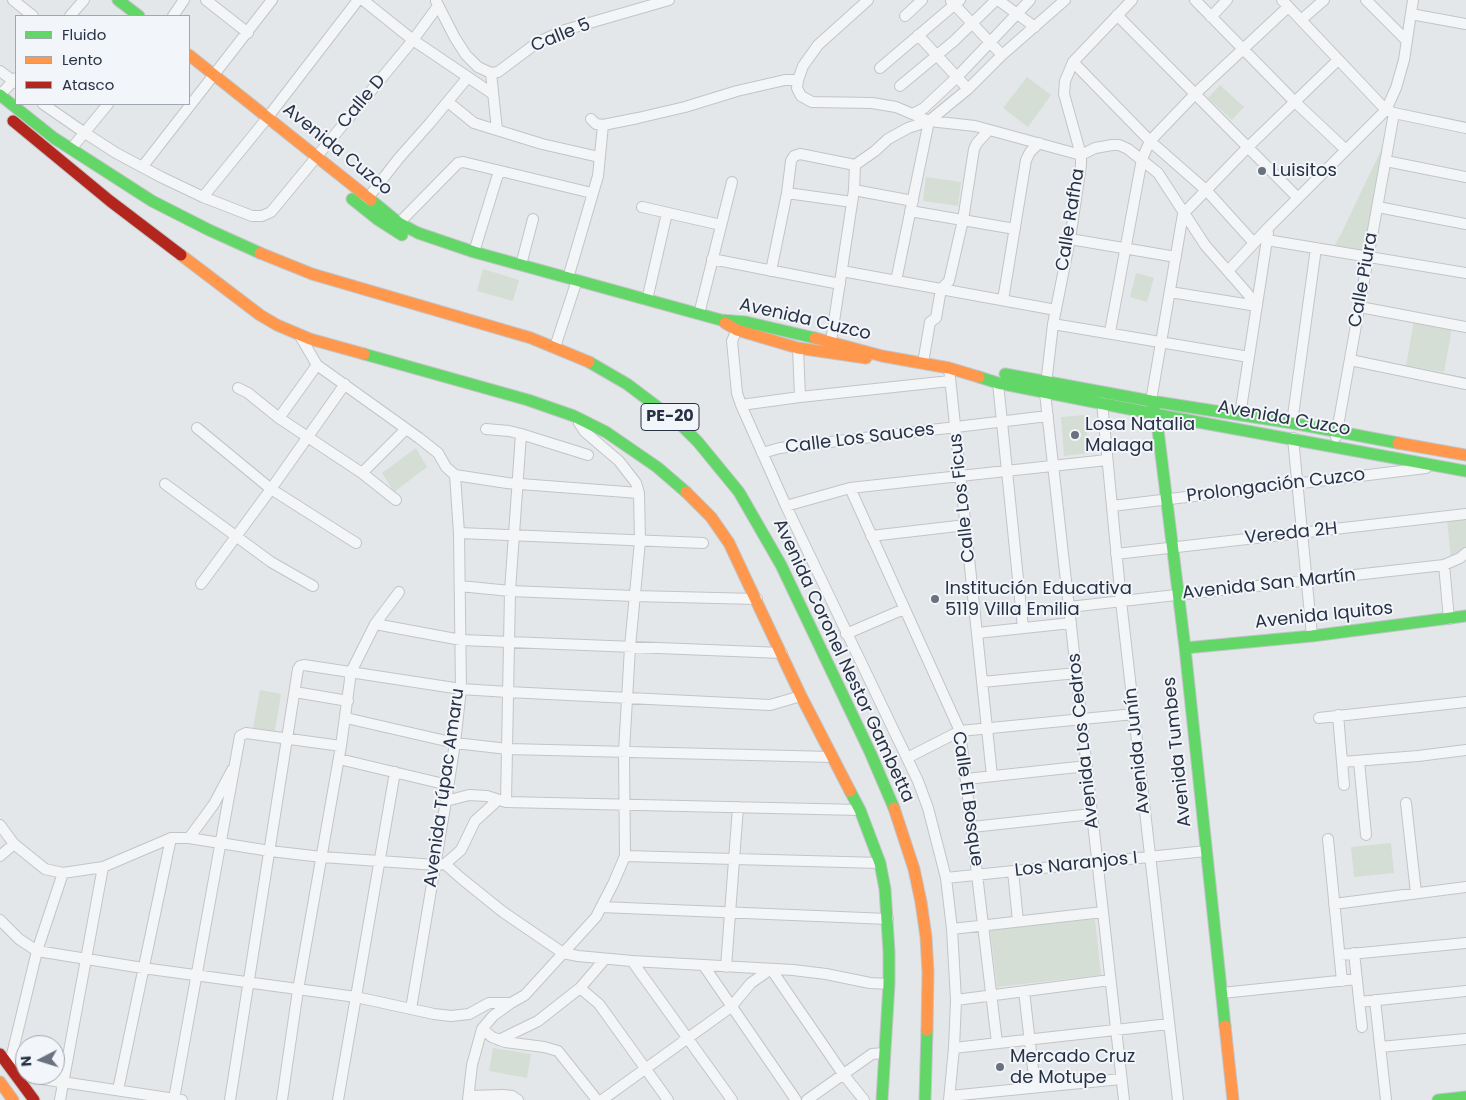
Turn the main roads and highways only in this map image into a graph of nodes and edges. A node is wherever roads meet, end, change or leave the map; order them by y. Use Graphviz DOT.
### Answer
graph roads {
  1 [pos="106,0"];
  2 [pos="118,0"];
  3 [pos="123,15"];
  4 [pos="138,15"];
  5 [pos="190,56"];
  6 [pos="190,68"];
  7 [pos="211,79"];
  8 [pos="0,95"];
  9 [pos="8,117"];
  10 [pos="365,203"];
  11 [pos="474,252"];
  12 [pos="721,320"];
  13 [pos="882,356"];
  14 [pos="949,368"];
  15 [pos="1046,388"];
  16 [pos="1152,401"];
  17 [pos="1156,414"];
  18 [pos="1466,456"];
  19 [pos="1466,471"];
  20 [pos="1466,617"];
  21 [pos="1185,648"];
  22 [pos="0,1054"];
  23 [pos="1,1084"];
  24 [pos="1466,1097"];
  25 [pos="14,1100"];
  26 [pos="34,1100"];
  27 [pos="882,1100"];
  28 [pos="925,1100"];
  29 [pos="1233,1100"];
  30 [pos="1438,1100"];
  1 -- 3 [label="main road"];
  2 -- 4 [label="main road"];
  5 -- 7 [label="main road, Avenida Cuzco"];
  6 -- 7 [label="main road, Avenida Cuzco"];
  7 -- 10 [label="main road, Avenida Cuzco"];
  8 -- 28 [label="main road, Avenida Coronel Nestor Gambetta / PE-20"];
  9 -- 27 [label="main road, PE-20"];
  10 -- 11 [label="main road, Avenida Cuzco"];
  10 -- 11 [label="main road, Avenida Cuzco"];
  11 -- 12 [label="main road, Avenida Cuzco"];
  12 -- 13 [label="main road, Avenida Cuzco"];
  12 -- 13 [label="main road, Avenida Cuzco"];
  13 -- 14 [label="main road, Avenida Cuzco"];
  14 -- 15 [label="main road, Avenida Cuzco"];
  14 -- 15 [label="main road, Avenida Cuzco"];
  15 -- 16 [label="main road, Avenida Cuzco"];
  15 -- 17 [label="main road, Avenida Cuzco"];
  16 -- 17 [label="main road, Avenida Tumbes"];
  16 -- 18 [label="main road, Avenida Cuzco"];
  17 -- 19 [label="main road, Avenida Cuzco"];
  17 -- 21 [label="main road, Avenida Tumbes"];
  20 -- 21 [label="main road, Avenida Iquitos"];
  21 -- 29 [label="main road, Avenida Tumbes"];
  22 -- 26 [label="main road"];
  23 -- 25 [label="main road"];
  24 -- 30 [label="main road"];
}
